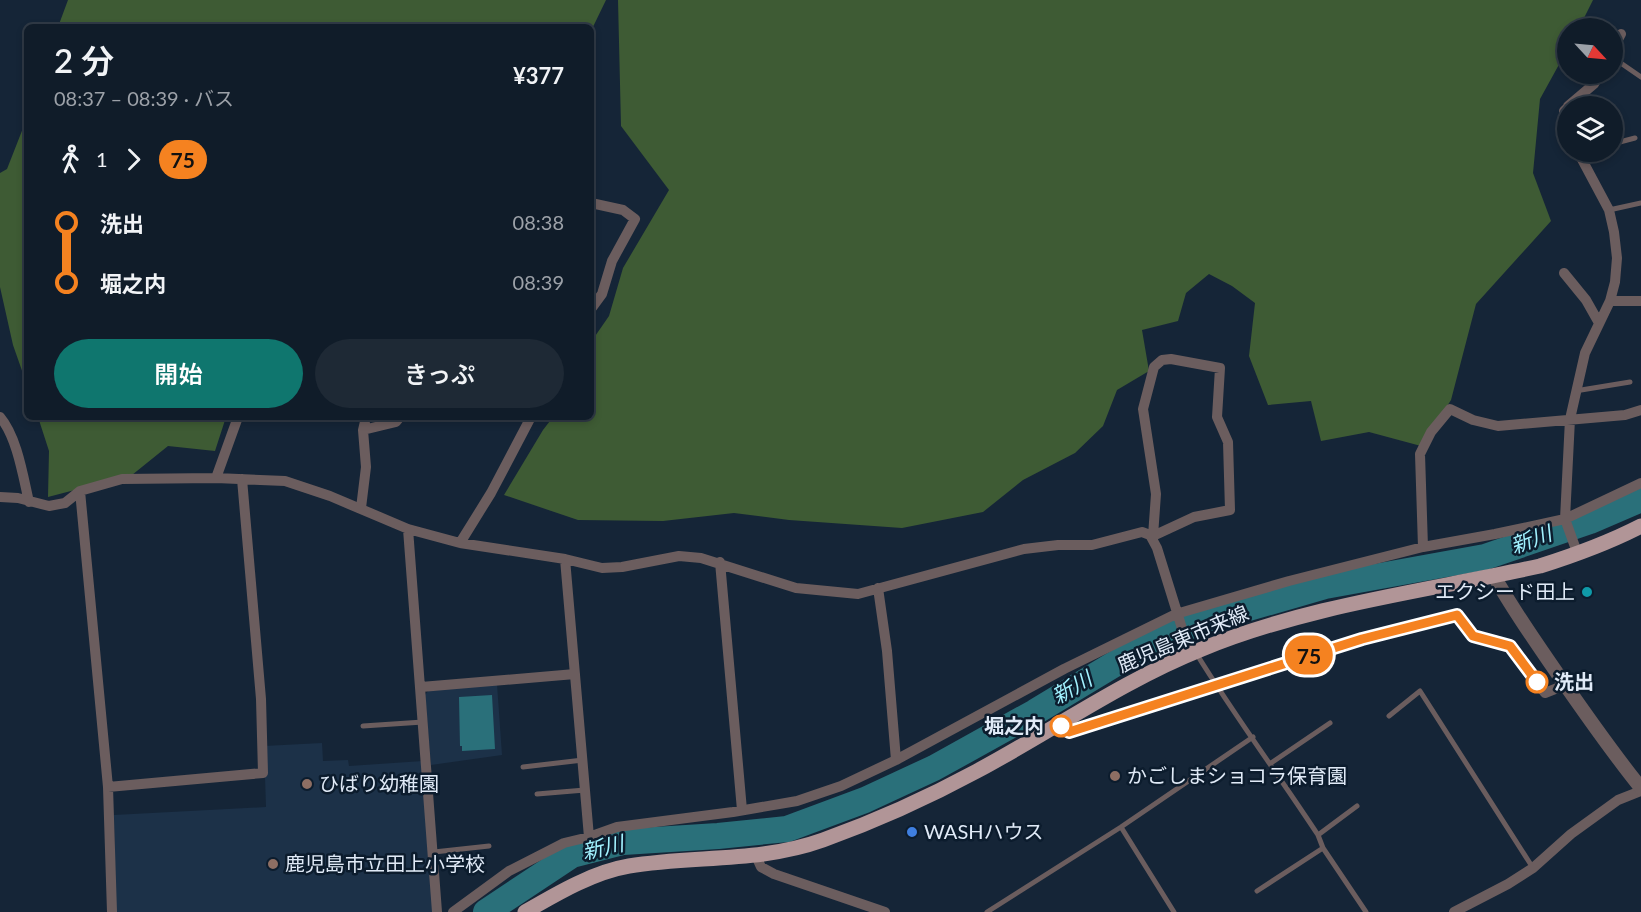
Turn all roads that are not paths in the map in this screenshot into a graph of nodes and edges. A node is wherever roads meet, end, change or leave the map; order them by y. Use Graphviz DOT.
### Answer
graph roads {
  1 [pos="1623,65"];
  2 [pos="1641,77"];
  3 [pos="1594,84"];
  4 [pos="1580,96"];
  5 [pos="1635,138"];
  6 [pos="1623,141"];
  7 [pos="1586,162"];
  8 [pos="1641,203"];
  9 [pos="594,204"];
  10 [pos="1609,210"];
  11 [pos="1564,273"];
  12 [pos="1610,301"];
  13 [pos="1641,301"];
  14 [pos="594,305"];
  15 [pos="1599,322"];
  16 [pos="1630,382"];
  17 [pos="1575,391"];
  18 [pos="1641,410"];
  19 [pos="0,417"];
  20 [pos="1570,419"];
  21 [pos="237,420"];
  22 [pos="365,420"];
  23 [pos="398,420"];
  24 [pos="529,420"];
  25 [pos="363,430"];
  26 [pos="216,478"];
  27 [pos="242,479"];
  28 [pos="1641,483"];
  29 [pos="80,491"];
  30 [pos="0,497"];
  31 [pos="29,502"];
  32 [pos="361,508"];
  33 [pos="1565,519"];
  34 [pos="1641,526"];
  35 [pos="408,529"];
  36 [pos="1151,536"];
  37 [pos="460,543"];
  38 [pos="1424,547"];
  39 [pos="1578,555"];
  40 [pos="566,560"];
  41 [pos="720,562"];
  42 [pos="1494,576"];
  43 [pos="878,588"];
  44 [pos="1176,614"];
  45 [pos="1192,653"];
  46 [pos="575,674"];
  47 [pos="1215,685"];
  48 [pos="1565,685"];
  49 [pos="421,687"];
  50 [pos="1389,716"];
  51 [pos="423,722"];
  52 [pos="1330,723"];
  53 [pos="1057,724"];
  54 [pos="363,726"];
  55 [pos="1253,737"];
  56 [pos="583,760"];
  57 [pos="896,760"];
  58 [pos="1271,763"];
  59 [pos="523,767"];
  60 [pos="108,787"];
  61 [pos="1641,789"];
  62 [pos="585,790"];
  63 [pos="537,794"];
  64 [pos="1357,806"];
  65 [pos="742,810"];
  66 [pos="1121,827"];
  67 [pos="1318,835"];
  68 [pos="589,837"];
  69 [pos="489,846"];
  70 [pos="1323,848"];
  71 [pos="434,852"];
  72 [pos="756,856"];
  73 [pos="1533,868"];
  74 [pos="1257,891"];
  75 [pos="112,912"];
  76 [pos="437,912"];
  77 [pos="453,912"];
  78 [pos="525,912"];
  79 [pos="885,912"];
  80 [pos="987,912"];
  81 [pos="1174,912"];
  82 [pos="1366,912"];
  83 [pos="1454,912"];
  1 -- 2 [label="lane"];
  3 -- 4 [label="street"];
  5 -- 6 [label="lane"];
  7 -- 10 [label="street"];
  8 -- 10 [label="lane"];
  9 -- 14 [label="street"];
  10 -- 12 [label="street"];
  11 -- 15 [label="street"];
  12 -- 13 [label="street"];
  12 -- 15 [label="street"];
  15 -- 17 [label="street"];
  16 -- 17 [label="lane"];
  17 -- 20 [label="street"];
  18 -- 20 [label="street"];
  19 -- 31 [label="street"];
  20 -- 33 [label="street"];
  20 -- 38 [label="street"];
  21 -- 26 [label="street"];
  22 -- 25 [label="street"];
  23 -- 25 [label="street"];
  24 -- 37 [label="street"];
  25 -- 32 [label="street"];
  26 -- 27 [label="street"];
  26 -- 29 [label="street"];
  27 -- 32 [label="street"];
  27 -- 60 [label="street"];
  28 -- 33 [label="street"];
  29 -- 31 [label="street"];
  29 -- 60 [label="street"];
  30 -- 31 [label="street"];
  32 -- 35 [label="street"];
  33 -- 38 [label="street"];
  33 -- 39 [label="street"];
  34 -- 39 [label="main road, 鹿児島東市来線"];
  35 -- 37 [label="street"];
  35 -- 49 [label="street"];
  36 -- 36 [label="street"];
  36 -- 43 [label="street"];
  36 -- 44 [label="street"];
  37 -- 40 [label="street"];
  38 -- 44 [label="street"];
  39 -- 42 [label="main road, 鹿児島東市来線"];
  40 -- 41 [label="street"];
  40 -- 46 [label="street"];
  41 -- 43 [label="street"];
  41 -- 65 [label="street"];
  42 -- 45 [label="main road, 鹿児島東市来線"];
  42 -- 48 [label="street"];
  43 -- 57 [label="street"];
  44 -- 45 [label="street"];
  44 -- 57 [label="street"];
  45 -- 47 [label="lane"];
  45 -- 53 [label="main road, 鹿児島東市来線"];
  46 -- 49 [label="street"];
  46 -- 56 [label="street"];
  47 -- 48 [label="street"];
  47 -- 53 [label="street"];
  47 -- 55 [label="lane"];
  48 -- 61 [label="street"];
  49 -- 51 [label="street"];
  50 -- 73 [label="lane"];
  51 -- 54 [label="lane"];
  51 -- 71 [label="street"];
  52 -- 58 [label="lane"];
  53 -- 72 [label="main road, 鹿児島東市来線"];
  55 -- 58 [label="lane"];
  55 -- 66 [label="lane"];
  56 -- 59 [label="lane"];
  56 -- 62 [label="street"];
  57 -- 65 [label="street"];
  58 -- 67 [label="lane"];
  60 -- 75 [label="street"];
  61 -- 73 [label="street"];
  62 -- 63 [label="lane"];
  62 -- 68 [label="street"];
  64 -- 67 [label="lane"];
  65 -- 68 [label="street"];
  66 -- 80 [label="lane"];
  66 -- 81 [label="lane"];
  67 -- 70 [label="lane"];
  68 -- 77 [label="street"];
  69 -- 71 [label="lane"];
  70 -- 74 [label="lane"];
  70 -- 82 [label="lane"];
  71 -- 76 [label="street"];
  72 -- 78 [label="main road, 鹿児島東市来線"];
  72 -- 79 [label="street"];
  73 -- 83 [label="street"];
}
